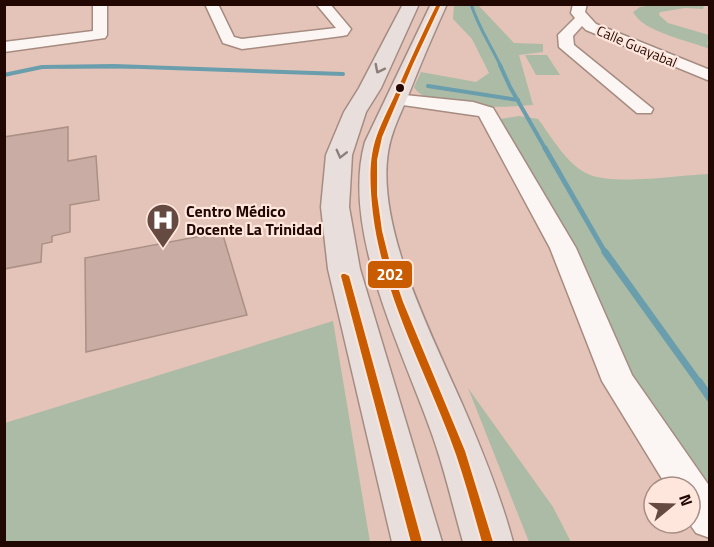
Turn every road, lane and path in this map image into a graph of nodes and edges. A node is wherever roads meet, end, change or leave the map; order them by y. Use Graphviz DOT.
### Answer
graph roads {
  1 [pos="100,4"];
  2 [pos="211,4"];
  3 [pos="322,4"];
  4 [pos="411,4"];
  5 [pos="439,4"];
  6 [pos="581,12"];
  7 [pos="4,46"];
  8 [pos="710,76"];
  9 [pos="394,100"];
  10 [pos="645,109"];
  11 [pos="680,475"];
  12 [pos="417,543"];
  13 [pos="488,543"];
  1 -- 7 [label="street"];
  2 -- 3 [label="street"];
  4 -- 12 [label="main road, one-way"];
  5 -- 9 [label="main road"];
  6 -- 8 [label="street, Calle Guayabal"];
  6 -- 10 [label="street"];
  9 -- 11 [label="street"];
  9 -- 13 [label="main road"];
}
